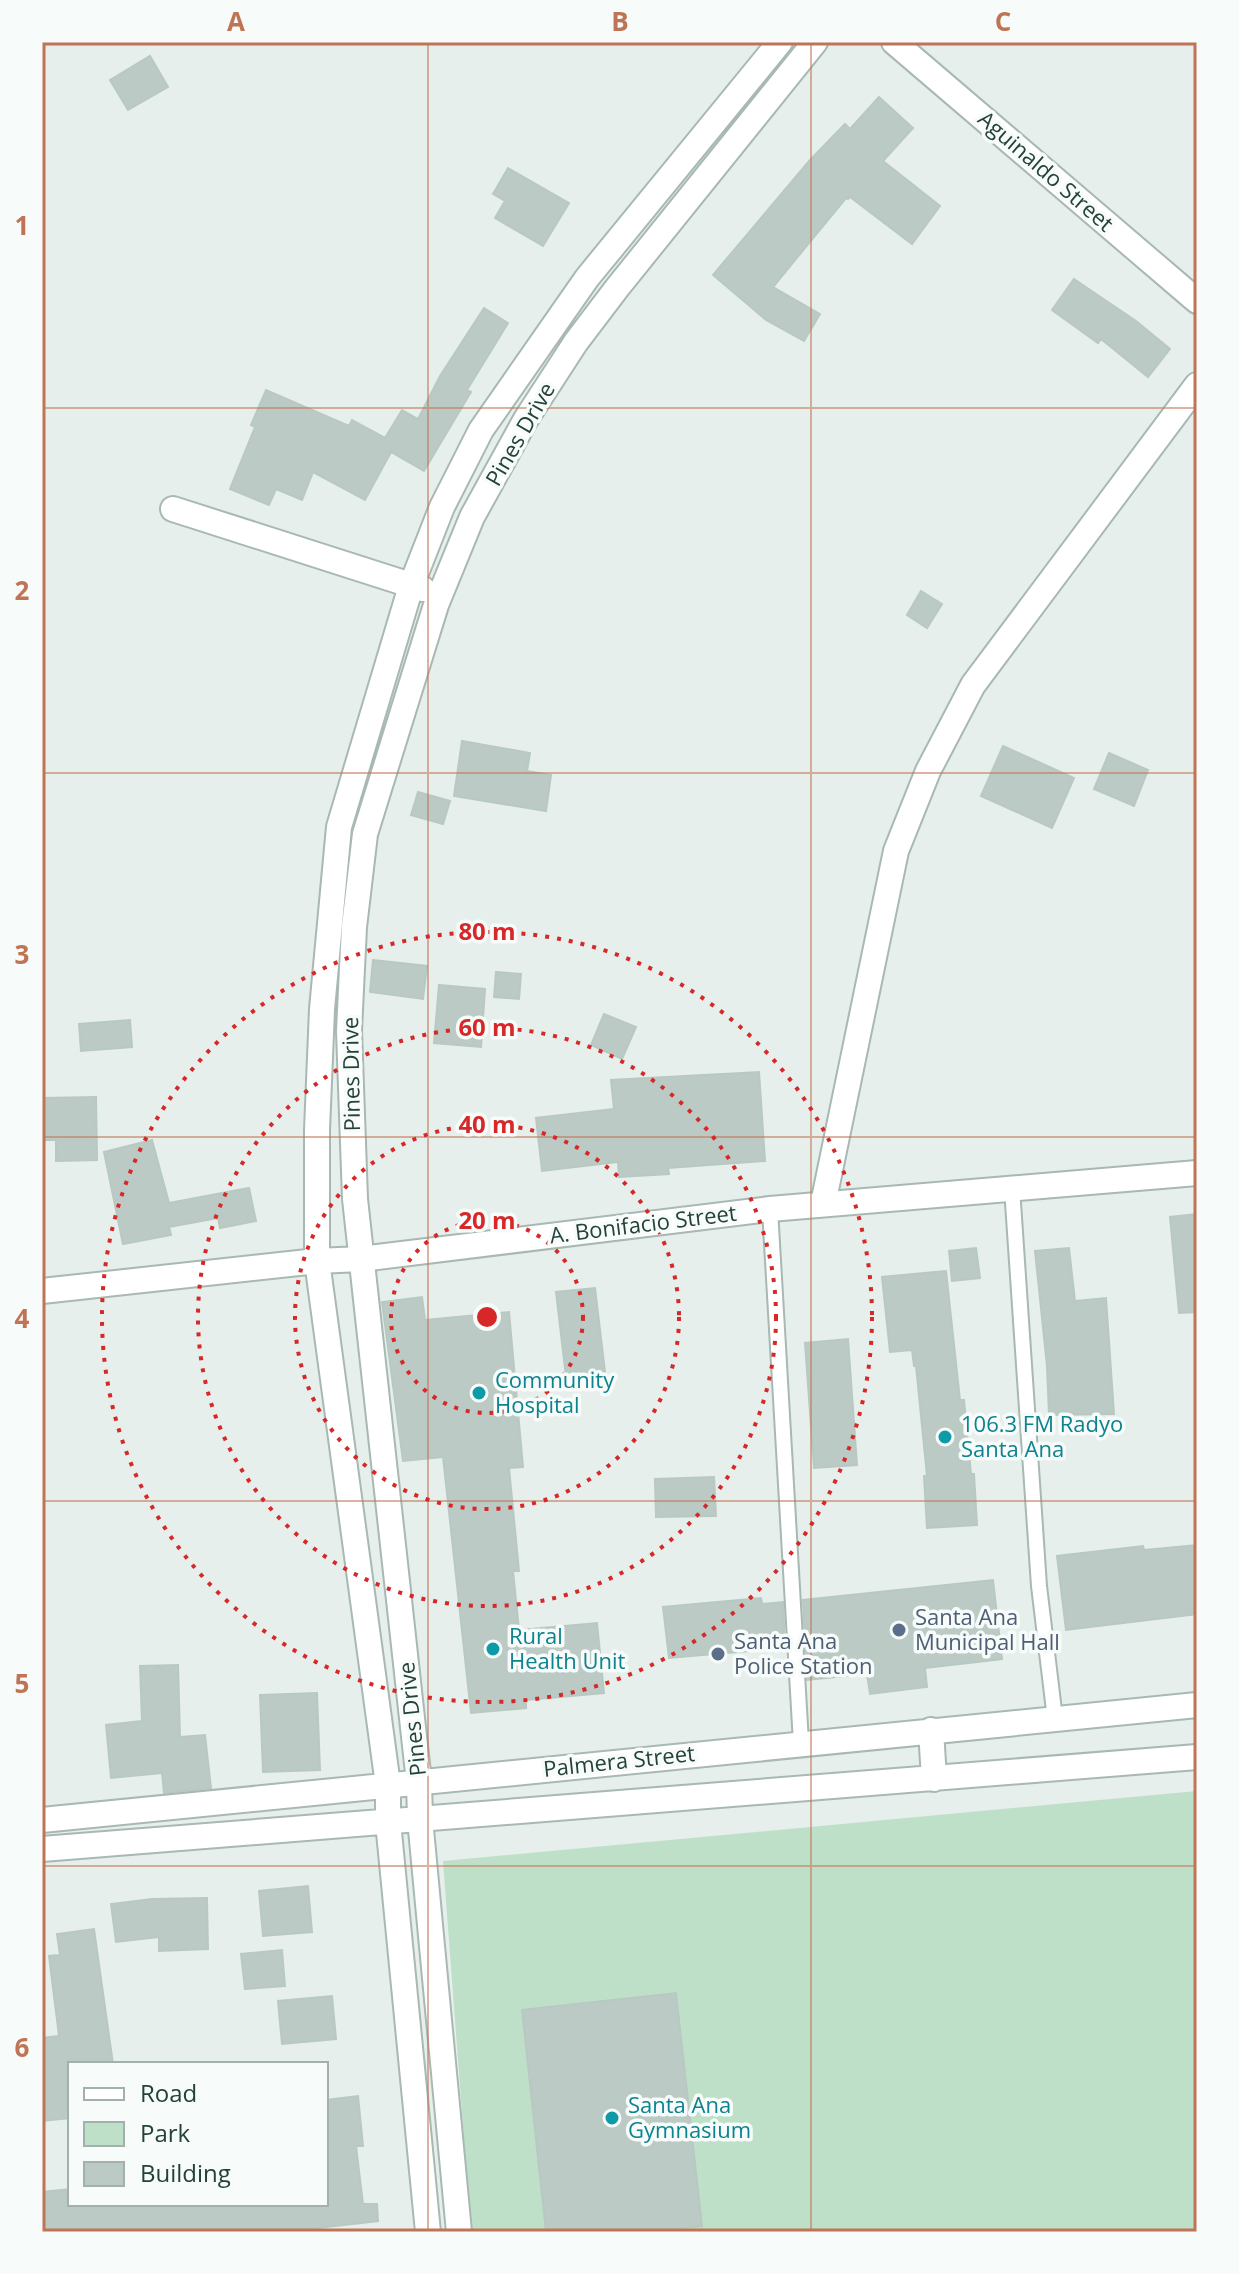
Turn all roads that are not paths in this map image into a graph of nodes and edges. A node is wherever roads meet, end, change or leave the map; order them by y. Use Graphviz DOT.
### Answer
graph roads {
  1 [pos="780,42"];
  2 [pos="815,42"];
  3 [pos="894,42"];
  4 [pos="1197,301"];
  5 [pos="1197,385"];
  6 [pos="173,509"];
  7 [pos="411,586"];
  8 [pos="441,593"];
  9 [pos="1197,1173"];
  10 [pos="1012,1188"];
  11 [pos="823,1204"];
  12 [pos="770,1209"];
  13 [pos="361,1259"];
  14 [pos="317,1261"];
  15 [pos="42,1291"];
  16 [pos="1197,1705"];
  17 [pos="1055,1719"];
  18 [pos="931,1730"];
  19 [pos="801,1743"];
  20 [pos="1197,1757"];
  21 [pos="934,1779"];
  22 [pos="419,1782"];
  23 [pos="388,1785"];
  24 [pos="420,1819"];
  25 [pos="42,1820"];
  26 [pos="388,1822"];
  27 [pos="42,1849"];
  28 [pos="428,2232"];
  29 [pos="459,2232"];
  1 -- 7 [label="street, Pines Drive"];
  2 -- 8 [label="street, Pines Drive"];
  3 -- 4 [label="street, Aguinaldo Street"];
  5 -- 11 [label="street"];
  6 -- 7 [label="street"];
  7 -- 8 [label="street"];
  7 -- 14 [label="street, Pines Drive"];
  8 -- 13 [label="street, Pines Drive"];
  9 -- 10 [label="street, A. Bonifacio Street"];
  10 -- 11 [label="street, A. Bonifacio Street"];
  10 -- 17 [label="lane"];
  11 -- 12 [label="street, A. Bonifacio Street"];
  12 -- 13 [label="street, A. Bonifacio Street"];
  12 -- 19 [label="lane"];
  13 -- 14 [label="street, A. Bonifacio Street"];
  13 -- 22 [label="street, Pines Drive"];
  14 -- 15 [label="street, A. Bonifacio Street"];
  14 -- 23 [label="street, Pines Drive"];
  16 -- 17 [label="street, Palmera Street"];
  17 -- 18 [label="street, Palmera Street"];
  18 -- 19 [label="street, Palmera Street"];
  18 -- 21 [label="street"];
  19 -- 22 [label="street, Palmera Street"];
  20 -- 21 [label="street, Palmera Street"];
  21 -- 24 [label="street, Palmera Street"];
  22 -- 23 [label="street, Palmera Street"];
  22 -- 24 [label="street, Pines Drive"];
  23 -- 25 [label="street, Palmera Street"];
  23 -- 26 [label="street, Pines Drive"];
  24 -- 26 [label="street, Palmera Street"];
  24 -- 29 [label="street, Pines Drive"];
  26 -- 27 [label="street, Palmera Street"];
  26 -- 28 [label="street, Pines Drive"];
}
